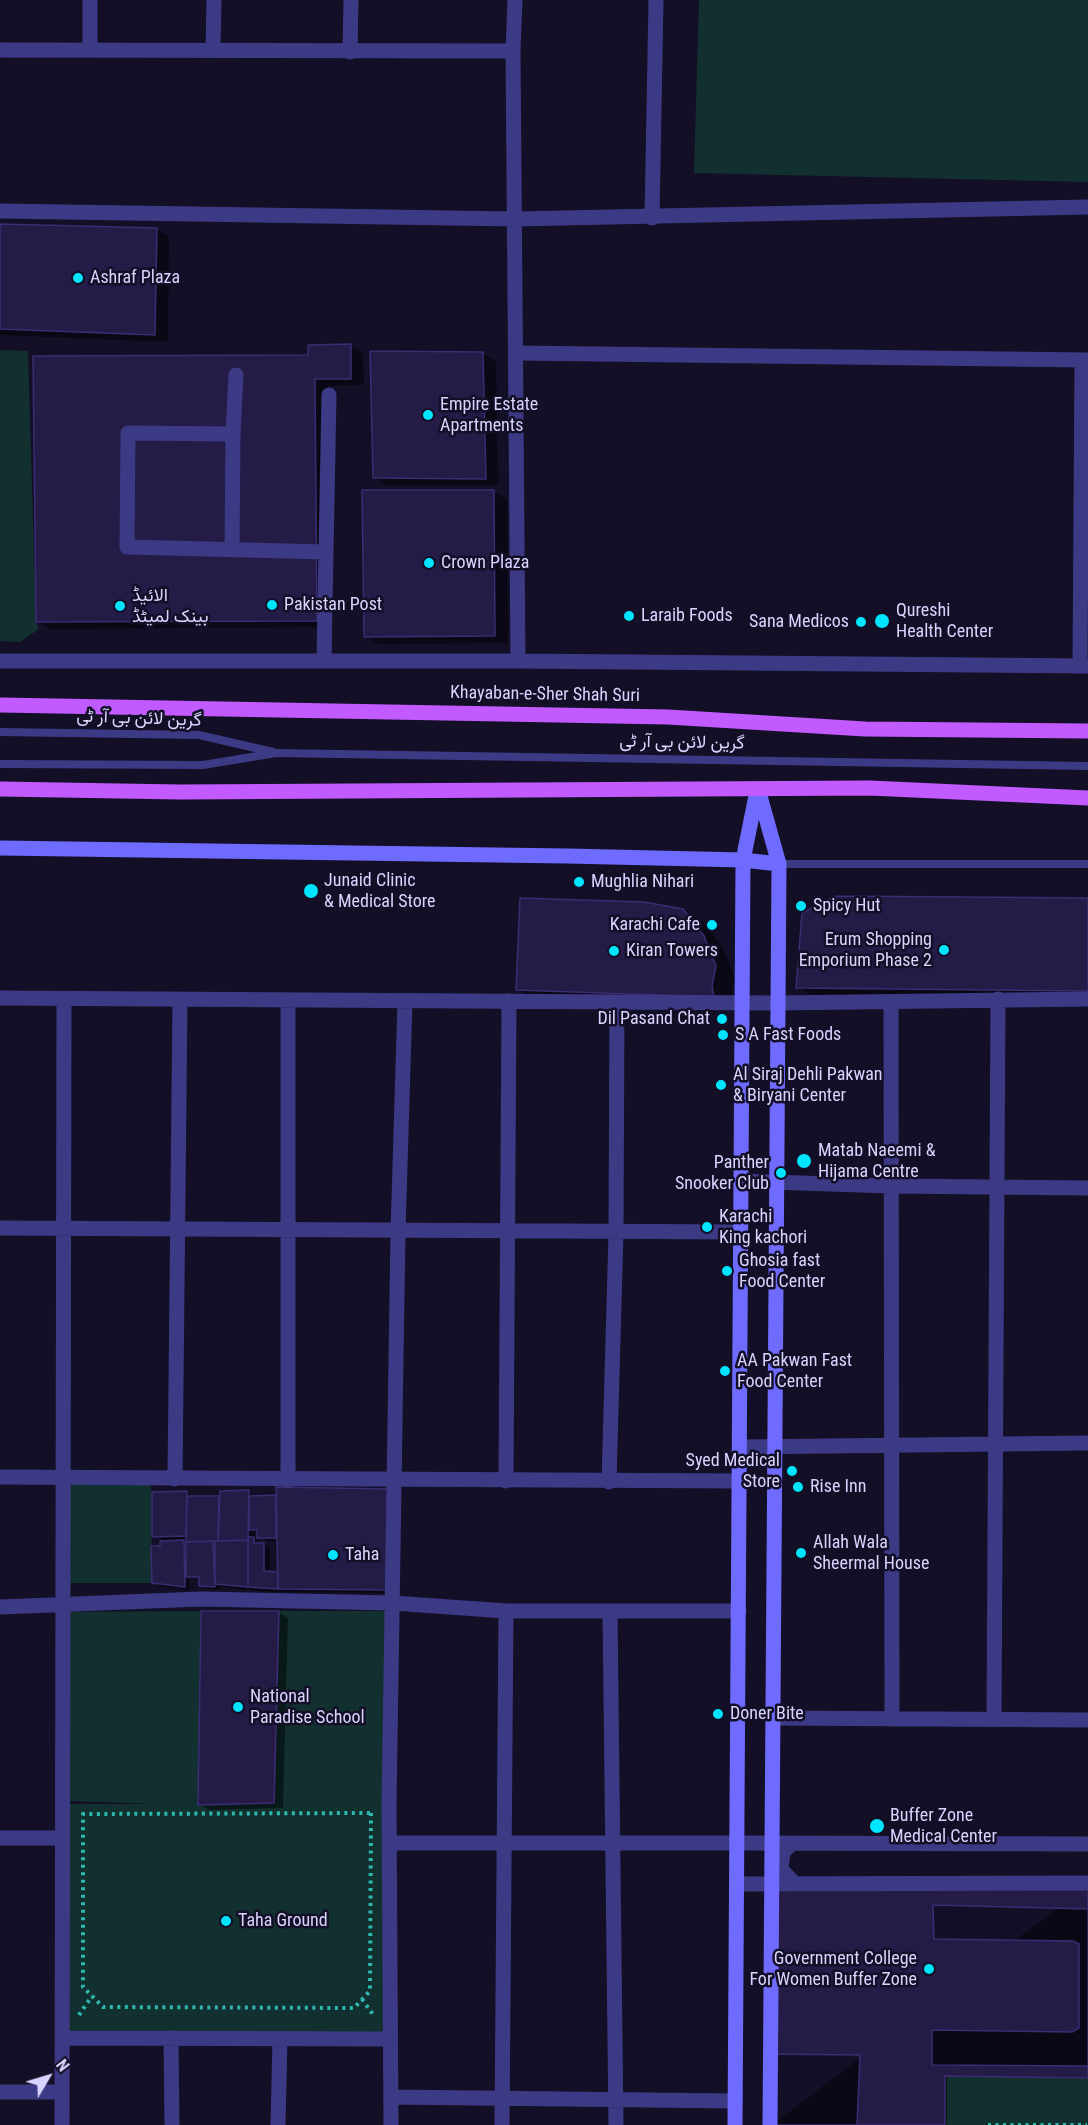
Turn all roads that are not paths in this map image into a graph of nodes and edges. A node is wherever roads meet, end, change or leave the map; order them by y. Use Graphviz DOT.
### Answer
graph roads {
  1 [pos="90,0"];
  2 [pos="214,0"];
  3 [pos="351,0"];
  4 [pos="515,0"];
  5 [pos="656,0"];
  6 [pos="90,49"];
  7 [pos="0,50"];
  8 [pos="213,50"];
  9 [pos="513,51"];
  10 [pos="350,52"];
  11 [pos="1088,207"];
  12 [pos="0,211"];
  13 [pos="652,218"];
  14 [pos="515,219"];
  15 [pos="516,353"];
  16 [pos="1085,360"];
  17 [pos="236,375"];
  18 [pos="329,395"];
  19 [pos="232,434"];
  20 [pos="232,549"];
  21 [pos="326,552"];
  22 [pos="324,660"];
  23 [pos="0,661"];
  24 [pos="518,661"];
  25 [pos="1084,666"];
  26 [pos="0,705"];
  27 [pos="1088,730"];
  28 [pos="0,732"];
  29 [pos="276,753"];
  30 [pos="0,764"];
  31 [pos="1088,766"];
  32 [pos="0,789"];
  33 [pos="758,789"];
  34 [pos="1088,798"];
  35 [pos="0,848"];
  36 [pos="743,860"];
  37 [pos="779,864"];
  38 [pos="1088,864"];
  39 [pos="0,998"];
  40 [pos="64,999"];
  41 [pos="180,999"];
  42 [pos="998,999"];
  43 [pos="1088,999"];
  44 [pos="288,1000"];
  45 [pos="405,1001"];
  46 [pos="509,1001"];
  47 [pos="617,1002"];
  48 [pos="891,1002"];
  49 [pos="742,1003"];
  50 [pos="777,1003"];
  51 [pos="741,1180"];
  52 [pos="776,1181"];
  53 [pos="891,1186"];
  54 [pos="998,1186"];
  55 [pos="1088,1188"];
  56 [pos="0,1228"];
  57 [pos="64,1229"];
  58 [pos="178,1229"];
  59 [pos="289,1230"];
  60 [pos="398,1232"];
  61 [pos="741,1232"];
  62 [pos="508,1233"];
  63 [pos="616,1233"];
  64 [pos="1088,1443"];
  65 [pos="894,1444"];
  66 [pos="998,1444"];
  67 [pos="740,1447"];
  68 [pos="774,1448"];
  69 [pos="0,1478"];
  70 [pos="63,1478"];
  71 [pos="176,1479"];
  72 [pos="288,1480"];
  73 [pos="396,1480"];
  74 [pos="506,1480"];
  75 [pos="739,1481"];
  76 [pos="609,1482"];
  77 [pos="393,1603"];
  78 [pos="63,1604"];
  79 [pos="0,1607"];
  80 [pos="507,1611"];
  81 [pos="610,1611"];
  82 [pos="739,1611"];
  83 [pos="773,1718"];
  84 [pos="892,1719"];
  85 [pos="994,1719"];
  86 [pos="1088,1720"];
  87 [pos="0,1838"];
  88 [pos="62,1838"];
  89 [pos="506,1842"];
  90 [pos="612,1842"];
  91 [pos="772,1842"];
  92 [pos="390,1843"];
  93 [pos="737,1843"];
  94 [pos="793,1843"];
  95 [pos="1088,1844"];
  96 [pos="1088,1883"];
  97 [pos="737,1884"];
  98 [pos="771,1884"];
  99 [pos="795,1884"];
  100 [pos="62,2038"];
  101 [pos="171,2038"];
  102 [pos="280,2039"];
  103 [pos="390,2039"];
  104 [pos="0,2092"];
  105 [pos="62,2092"];
  106 [pos="391,2097"];
  107 [pos="502,2098"];
  108 [pos="617,2098"];
  109 [pos="735,2101"];
  110 [pos="62,2125"];
  111 [pos="172,2125"];
  112 [pos="279,2125"];
  113 [pos="391,2125"];
  114 [pos="502,2125"];
  115 [pos="616,2125"];
  116 [pos="735,2125"];
  117 [pos="770,2125"];
  1 -- 6 [label="street"];
  2 -- 8 [label="street"];
  3 -- 10 [label="street"];
  4 -- 9 [label="street"];
  5 -- 13 [label="street"];
  6 -- 7 [label="street"];
  6 -- 8 [label="street"];
  8 -- 10 [label="street"];
  9 -- 10 [label="street"];
  9 -- 14 [label="street"];
  11 -- 13 [label="street"];
  12 -- 14 [label="street"];
  13 -- 14 [label="street"];
  14 -- 15 [label="street"];
  15 -- 16 [label="street"];
  15 -- 24 [label="street"];
  16 -- 25 [label="street"];
  17 -- 19 [label="street"];
  18 -- 21 [label="street"];
  19 -- 20 [label="street"];
  19 -- 20 [label="street"];
  20 -- 21 [label="street"];
  21 -- 22 [label="street"];
  22 -- 23 [label="street"];
  22 -- 24 [label="street"];
  24 -- 25 [label="street"];
  26 -- 27 [label="main road, Khayaban-e-Sher Shah Suri"];
  28 -- 29 [label="lane, گرین لائن بی آر ٹی"];
  29 -- 30 [label="lane, گرین لائن بی آر ٹی"];
  29 -- 31 [label="lane, گرین لائن بی آر ٹی"];
  32 -- 33 [label="main road"];
  33 -- 34 [label="main road"];
  33 -- 36 [label="main road"];
  33 -- 37 [label="main road"];
  35 -- 36 [label="main road"];
  36 -- 37 [label="main road"];
  36 -- 49 [label="main road"];
  37 -- 38 [label="lane"];
  37 -- 50 [label="main road"];
  39 -- 40 [label="street"];
  40 -- 41 [label="street"];
  40 -- 57 [label="street"];
  41 -- 44 [label="street"];
  41 -- 58 [label="street"];
  42 -- 43 [label="street"];
  42 -- 48 [label="street"];
  42 -- 54 [label="street"];
  44 -- 45 [label="street"];
  44 -- 59 [label="street"];
  45 -- 46 [label="street"];
  45 -- 60 [label="street"];
  46 -- 47 [label="street"];
  46 -- 62 [label="street"];
  47 -- 49 [label="street"];
  47 -- 63 [label="street"];
  48 -- 50 [label="street"];
  48 -- 53 [label="street"];
  49 -- 50 [label="street"];
  49 -- 51 [label="main road"];
  50 -- 52 [label="main road"];
  51 -- 52 [label="street"];
  51 -- 61 [label="main road"];
  52 -- 53 [label="street"];
  52 -- 68 [label="main road"];
  53 -- 54 [label="street"];
  53 -- 65 [label="street"];
  54 -- 55 [label="street"];
  54 -- 66 [label="street"];
  56 -- 57 [label="street"];
  57 -- 58 [label="street"];
  57 -- 70 [label="street"];
  58 -- 59 [label="street"];
  58 -- 71 [label="street"];
  59 -- 60 [label="street"];
  59 -- 72 [label="street"];
  60 -- 62 [label="street"];
  60 -- 73 [label="street"];
  61 -- 63 [label="street"];
  61 -- 67 [label="main road"];
  62 -- 63 [label="street"];
  62 -- 74 [label="street"];
  63 -- 76 [label="street"];
  64 -- 66 [label="street"];
  65 -- 66 [label="street"];
  65 -- 68 [label="street"];
  65 -- 84 [label="street"];
  66 -- 85 [label="street"];
  67 -- 68 [label="street"];
  67 -- 75 [label="main road"];
  68 -- 83 [label="main road"];
  69 -- 70 [label="street"];
  70 -- 71 [label="street"];
  70 -- 78 [label="street"];
  71 -- 72 [label="street"];
  72 -- 73 [label="street"];
  73 -- 74 [label="street"];
  73 -- 77 [label="street"];
  74 -- 76 [label="street"];
  75 -- 76 [label="street"];
  75 -- 82 [label="main road"];
  77 -- 78 [label="street"];
  77 -- 80 [label="street"];
  77 -- 92 [label="street"];
  78 -- 79 [label="street"];
  78 -- 88 [label="street"];
  80 -- 81 [label="street"];
  80 -- 89 [label="street"];
  81 -- 82 [label="street"];
  81 -- 90 [label="street"];
  82 -- 93 [label="main road"];
  83 -- 84 [label="street"];
  83 -- 91 [label="main road"];
  84 -- 85 [label="street"];
  85 -- 86 [label="street"];
  87 -- 88 [label="street"];
  88 -- 100 [label="street"];
  89 -- 90 [label="street"];
  89 -- 92 [label="street"];
  89 -- 107 [label="street"];
  90 -- 93 [label="street"];
  90 -- 108 [label="street"];
  91 -- 93 [label="street"];
  91 -- 94 [label="street"];
  91 -- 98 [label="main road"];
  92 -- 103 [label="street"];
  93 -- 97 [label="main road"];
  94 -- 95 [label="street"];
  94 -- 99 [label="street"];
  96 -- 99 [label="street"];
  97 -- 98 [label="street"];
  97 -- 109 [label="main road"];
  98 -- 99 [label="street"];
  98 -- 117 [label="main road"];
  100 -- 101 [label="street"];
  100 -- 105 [label="street"];
  101 -- 102 [label="street"];
  101 -- 111 [label="street"];
  102 -- 103 [label="street"];
  102 -- 112 [label="street"];
  103 -- 106 [label="street"];
  104 -- 105 [label="street"];
  105 -- 110 [label="street"];
  106 -- 107 [label="street"];
  106 -- 113 [label="street"];
  107 -- 108 [label="street"];
  107 -- 114 [label="street"];
  108 -- 109 [label="street"];
  108 -- 115 [label="street"];
  109 -- 116 [label="main road"];
}
